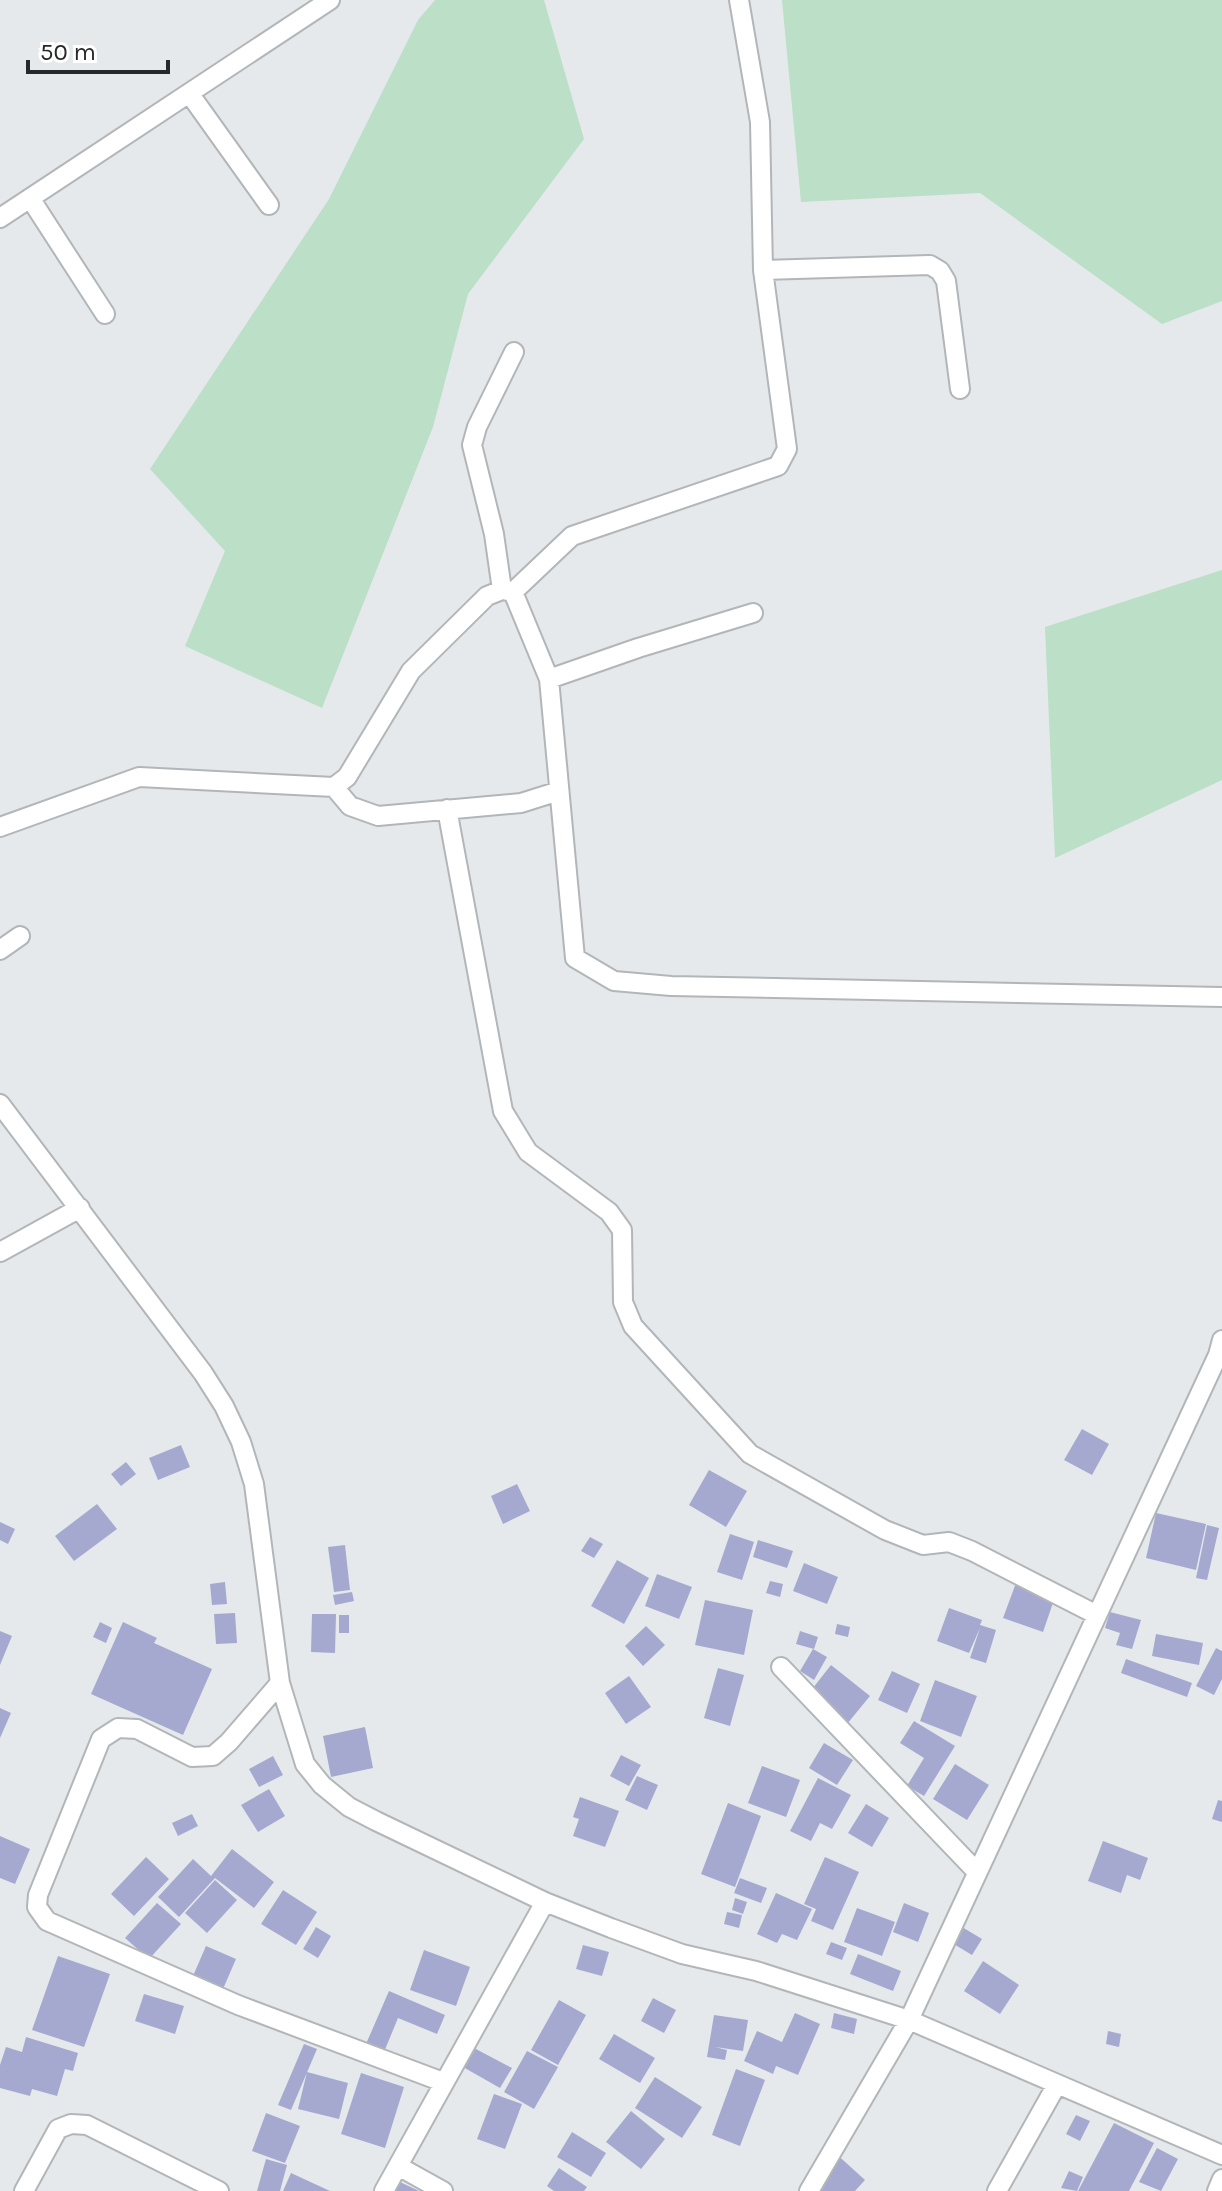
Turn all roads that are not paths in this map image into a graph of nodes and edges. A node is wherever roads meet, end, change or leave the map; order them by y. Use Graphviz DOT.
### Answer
graph roads {
  1 [pos="330,0"];
  2 [pos="739,0"];
  3 [pos="189,93"];
  4 [pos="30,198"];
  5 [pos="269,205"];
  6 [pos="0,218"];
  7 [pos="763,270"];
  8 [pos="105,314"];
  9 [pos="514,352"];
  10 [pos="960,389"];
  11 [pos="507,591"];
  12 [pos="753,613"];
  13 [pos="549,679"];
  14 [pos="334,787"];
  15 [pos="559,791"];
  16 [pos="447,809"];
  17 [pos="0,827"];
  18 [pos="20,936"];
  19 [pos="0,950"];
  20 [pos="1222,997"];
  21 [pos="0,1104"];
  22 [pos="80,1208"];
  23 [pos="0,1252"];
  24 [pos="1222,1340"];
  25 [pos="1097,1615"];
  26 [pos="781,1667"];
  27 [pos="280,1683"];
  28 [pos="976,1871"];
  29 [pos="545,1902"];
  30 [pos="909,2020"];
  31 [pos="443,2082"];
  32 [pos="1056,2086"];
  33 [pos="1220,2148"];
  34 [pos="398,2166"];
  35 [pos="1222,2179"];
  36 [pos="24,2191"];
  37 [pos="219,2191"];
  38 [pos="384,2191"];
  39 [pos="443,2191"];
  40 [pos="809,2191"];
  41 [pos="997,2191"];
  42 [pos="1217,2191"];
  1 -- 3 [label="street"];
  2 -- 7 [label="street"];
  3 -- 4 [label="street"];
  3 -- 5 [label="street"];
  4 -- 6 [label="street"];
  4 -- 8 [label="street"];
  7 -- 10 [label="street"];
  7 -- 11 [label="street"];
  9 -- 11 [label="street"];
  11 -- 13 [label="street"];
  11 -- 14 [label="street"];
  12 -- 13 [label="street"];
  13 -- 15 [label="street"];
  14 -- 16 [label="street"];
  14 -- 17 [label="street"];
  15 -- 16 [label="street"];
  15 -- 20 [label="street"];
  16 -- 25 [label="street"];
  18 -- 19 [label="street"];
  21 -- 22 [label="street"];
  22 -- 23 [label="street"];
  22 -- 27 [label="street"];
  24 -- 25 [label="street"];
  25 -- 28 [label="street"];
  26 -- 28 [label="street"];
  27 -- 29 [label="street"];
  27 -- 31 [label="street"];
  28 -- 30 [label="street"];
  29 -- 30 [label="street"];
  29 -- 31 [label="street"];
  30 -- 32 [label="street"];
  30 -- 40 [label="street"];
  31 -- 34 [label="street"];
  32 -- 33 [label="street"];
  32 -- 41 [label="street"];
  34 -- 38 [label="street"];
  34 -- 39 [label="street"];
  35 -- 42 [label="street"];
  36 -- 37 [label="street"];
}
